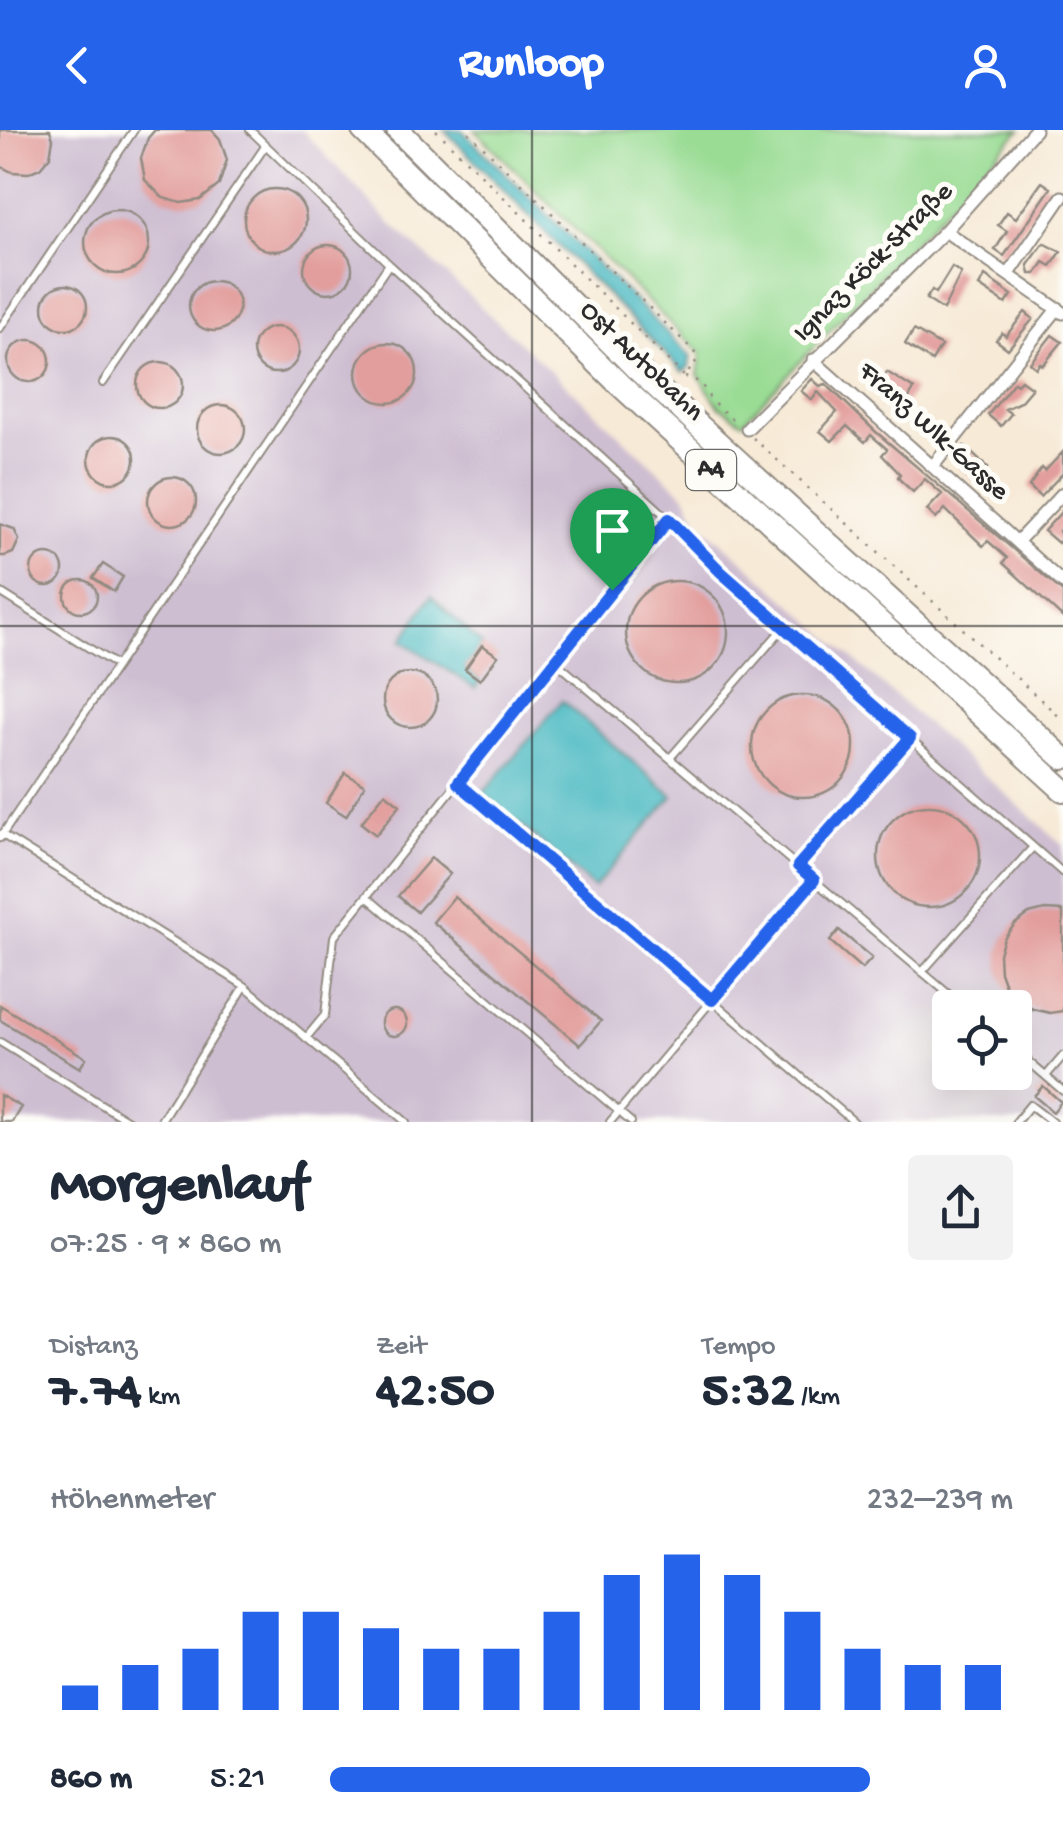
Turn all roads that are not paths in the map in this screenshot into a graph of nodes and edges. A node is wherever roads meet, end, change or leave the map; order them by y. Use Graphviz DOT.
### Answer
graph roads {
  1 [pos="134,130"];
  2 [pos="250,130"];
  3 [pos="364,130"];
  4 [pos="398,130"];
  5 [pos="1035,130"];
  6 [pos="266,145"];
  7 [pos="1062,196"];
  8 [pos="944,231"];
  9 [pos="388,264"];
  10 [pos="1008,274"];
  11 [pos="1060,311"];
  12 [pos="0,328"];
  13 [pos="814,360"];
  14 [pos="102,383"];
  15 [pos="747,429"];
  16 [pos="934,466"];
  17 [pos="1063,494"];
  18 [pos="669,519"];
  19 [pos="1017,542"];
  20 [pos="1063,582"];
  21 [pos="0,592"];
  22 [pos="784,628"];
  23 [pos="556,662"];
  24 [pos="116,666"];
  25 [pos="910,738"];
  26 [pos="670,758"];
  27 [pos="1063,758"];
  28 [pos="458,783"];
  29 [pos="1063,790"];
  30 [pos="1,835"];
  31 [pos="1033,847"];
  32 [pos="798,866"];
  33 [pos="1063,874"];
  34 [pos="814,880"];
  35 [pos="367,897"];
  36 [pos="922,972"];
  37 [pos="245,986"];
  38 [pos="944,990"];
  39 [pos="712,1000"];
  40 [pos="306,1038"];
  41 [pos="0,1042"];
  42 [pos="1063,1056"];
  43 [pos="1032,1064"];
  44 [pos="1046,1076"];
  45 [pos="1063,1090"];
  46 [pos="619,1111"];
  47 [pos="130,1122"];
  48 [pos="160,1122"];
  49 [pos="406,1122"];
  50 [pos="610,1122"];
  51 [pos="632,1122"];
  52 [pos="854,1122"];
  53 [pos="1016,1122"];
  54 [pos="1052,1122"];
  1 -- 12 [label="lane"];
  2 -- 6 [label="lane"];
  3 -- 29 [label="highway, Ost Autobahn / A4"];
  4 -- 27 [label="highway, Ost Autobahn / A4"];
  5 -- 8 [label="street, Ignaz Köck-Straße"];
  6 -- 9 [label="lane"];
  6 -- 14 [label="lane"];
  7 -- 10 [label="street"];
  8 -- 10 [label="street"];
  8 -- 13 [label="street, Ignaz Köck-Straße"];
  9 -- 18 [label="lane"];
  9 -- 24 [label="lane"];
  10 -- 11 [label="street"];
  11 -- 16 [label="street"];
  13 -- 15 [label="street, Ignaz Köck-Straße"];
  13 -- 16 [label="street, Franz Wlk-Gasse"];
  16 -- 19 [label="street, Franz Wlk-Gasse"];
  17 -- 19 [label="street"];
  18 -- 22 [label="lane"];
  18 -- 23 [label="lane"];
  19 -- 20 [label="street, Franz Wlk-Gasse"];
  21 -- 24 [label="lane"];
  22 -- 25 [label="lane"];
  22 -- 26 [label="lane"];
  23 -- 26 [label="lane"];
  23 -- 28 [label="lane"];
  24 -- 30 [label="lane"];
  25 -- 31 [label="lane"];
  25 -- 32 [label="lane"];
  26 -- 32 [label="lane"];
  28 -- 35 [label="lane"];
  28 -- 39 [label="lane"];
  30 -- 37 [label="lane"];
  31 -- 33 [label="lane"];
  31 -- 36 [label="lane"];
  32 -- 34 [label="lane"];
  34 -- 36 [label="lane"];
  34 -- 39 [label="lane"];
  35 -- 40 [label="lane"];
  35 -- 46 [label="lane"];
  36 -- 38 [label="lane"];
  37 -- 40 [label="lane"];
  37 -- 48 [label="lane"];
  39 -- 46 [label="lane"];
  39 -- 52 [label="lane"];
  40 -- 49 [label="lane"];
  41 -- 47 [label="lane"];
  42 -- 44 [label="lane"];
  43 -- 44 [label="lane"];
  44 -- 45 [label="lane"];
  46 -- 50 [label="lane"];
  46 -- 51 [label="lane"];
  53 -- 54 [label="lane"];
}
